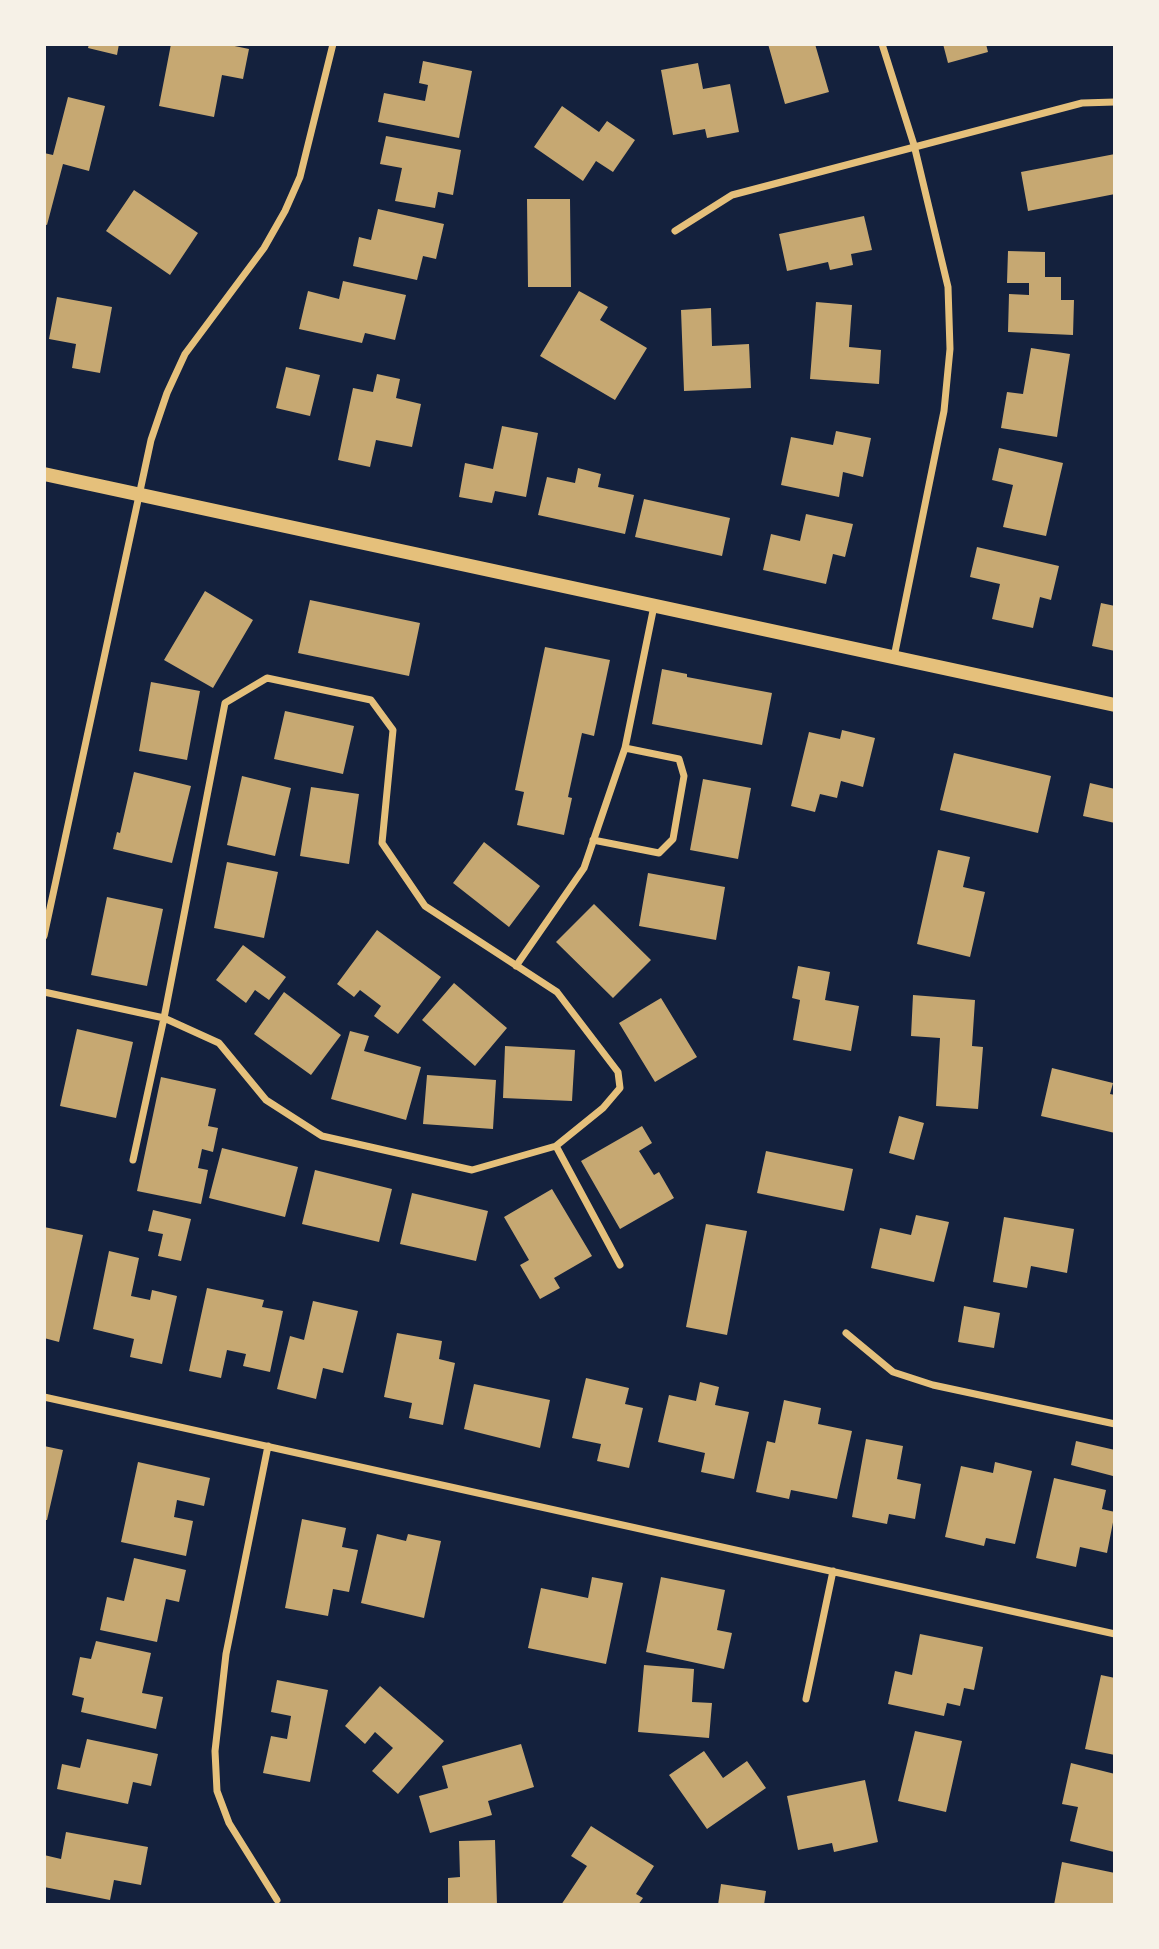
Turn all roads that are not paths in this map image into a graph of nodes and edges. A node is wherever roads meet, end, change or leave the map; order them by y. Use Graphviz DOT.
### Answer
graph roads {
  1 [pos="332,44"];
  2 [pos="882,44"];
  3 [pos="1115,102"];
  4 [pos="914,145"];
  5 [pos="675,231"];
  6 [pos="44,474"];
  7 [pos="138,495"];
  8 [pos="653,606"];
  9 [pos="894,657"];
  10 [pos="1115,705"];
  11 [pos="625,748"];
  12 [pos="593,840"];
  13 [pos="44,936"];
  14 [pos="516,966"];
  15 [pos="44,992"];
  16 [pos="164,1018"];
  17 [pos="556,1146"];
  18 [pos="133,1160"];
  19 [pos="620,1265"];
  20 [pos="846,1333"];
  21 [pos="44,1397"];
  22 [pos="1115,1424"];
  23 [pos="268,1446"];
  24 [pos="833,1571"];
  25 [pos="1115,1634"];
  26 [pos="806,1699"];
  27 [pos="277,1900"];
  1 -- 7 [label="street"];
  2 -- 4 [label="street"];
  3 -- 4 [label="street"];
  4 -- 5 [label="street"];
  4 -- 9 [label="street"];
  6 -- 7 [label="main road"];
  7 -- 8 [label="main road"];
  7 -- 13 [label="street"];
  8 -- 9 [label="main road"];
  8 -- 11 [label="street"];
  9 -- 10 [label="main road"];
  11 -- 12 [label="street"];
  11 -- 12 [label="street"];
  12 -- 14 [label="street"];
  14 -- 16 [label="street"];
  14 -- 17 [label="street"];
  15 -- 16 [label="street"];
  16 -- 17 [label="street"];
  16 -- 18 [label="street"];
  17 -- 19 [label="street"];
  20 -- 22 [label="street"];
  21 -- 23 [label="street"];
  23 -- 24 [label="street"];
  23 -- 27 [label="street"];
  24 -- 25 [label="street"];
  24 -- 26 [label="street"];
}
